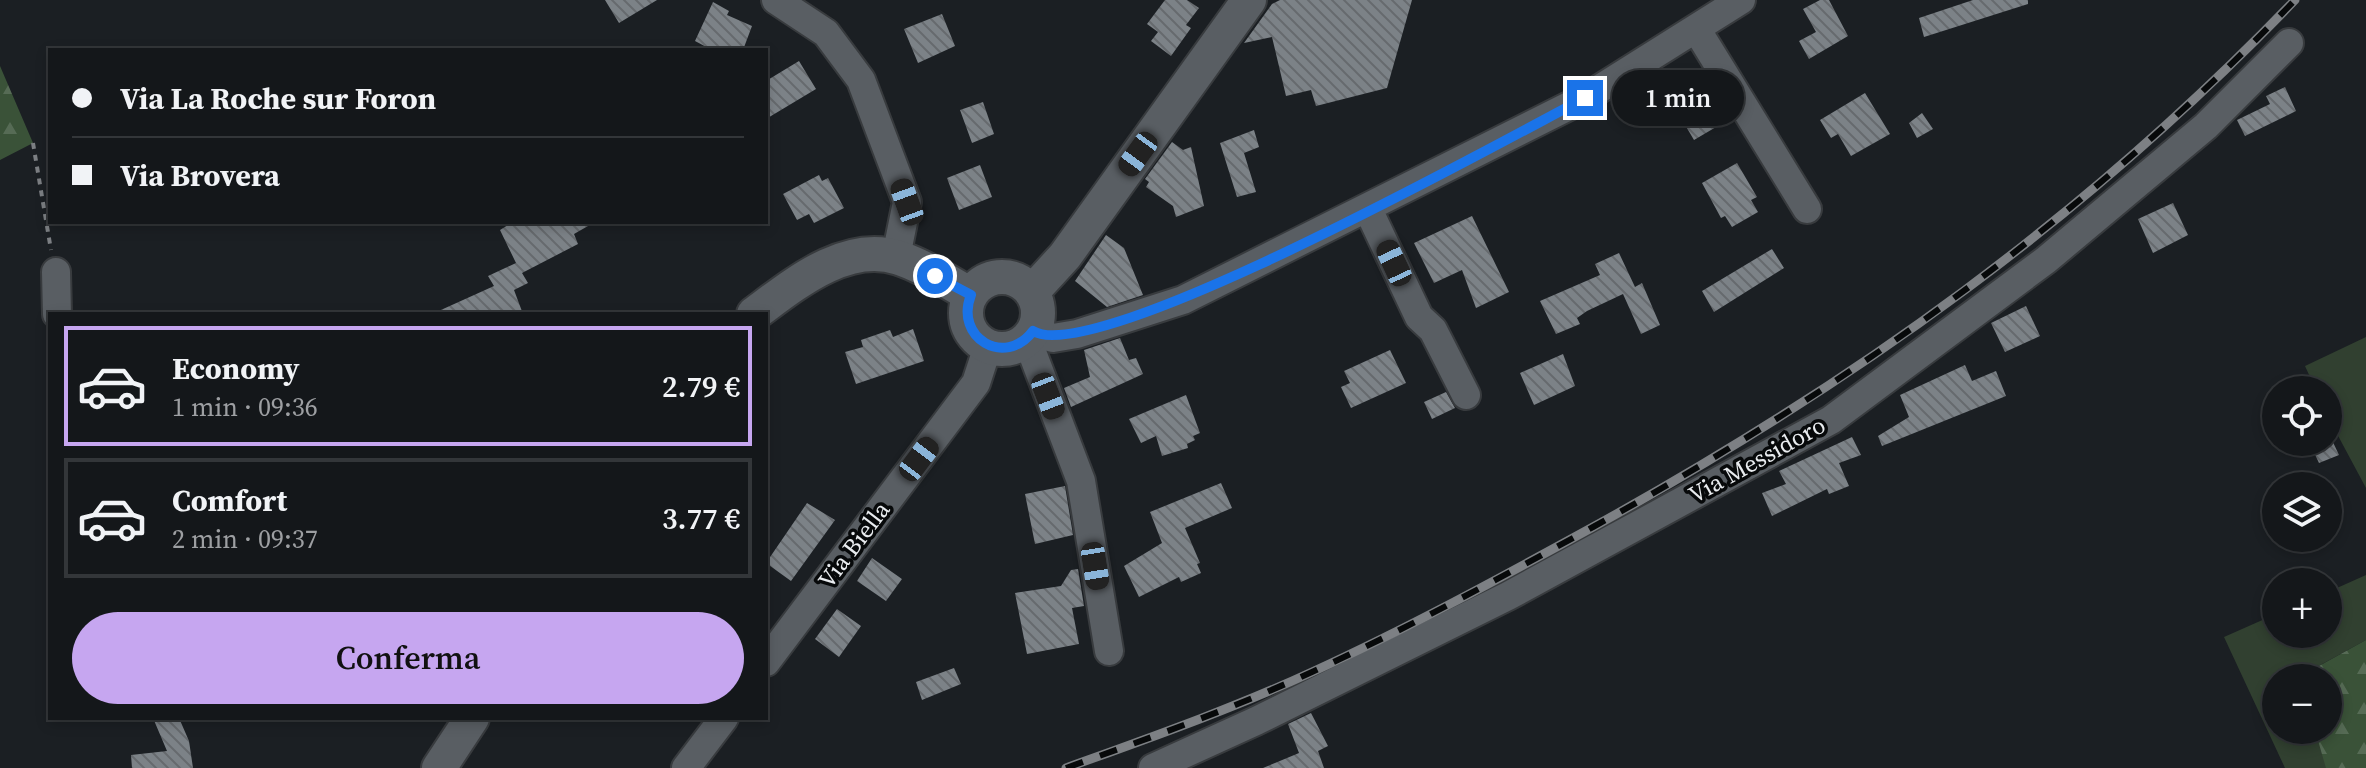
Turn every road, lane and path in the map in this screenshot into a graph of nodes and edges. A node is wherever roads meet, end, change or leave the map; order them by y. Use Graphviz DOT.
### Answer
graph roads {
  1 [pos="776,0"];
  2 [pos="1249,0"];
  3 [pos="1741,0"];
  4 [pos="1697,30"];
  5 [pos="2289,43"];
  6 [pos="33,143"];
  7 [pos="1368,209"];
  8 [pos="1807,209"];
  9 [pos="896,257"];
  10 [pos="56,272"];
  11 [pos="1032,292"];
  12 [pos="971,295"];
  13 [pos="57,312"];
  14 [pos="757,312"];
  15 [pos="1030,335"];
  16 [pos="988,346"];
  17 [pos="1466,395"];
  18 [pos="1109,651"];
  19 [pos="768,659"];
  20 [pos="471,720"];
  21 [pos="722,720"];
  22 [pos="439,768"];
  23 [pos="686,768"];
  24 [pos="1153,768"];
  1 -- 9 [label="street"];
  2 -- 11 [label="street"];
  3 -- 4 [label="street"];
  4 -- 7 [label="street"];
  4 -- 8 [label="street"];
  5 -- 24 [label="street, Via Messidoro"];
  6 -- 10 [label="path"];
  7 -- 15 [label="street"];
  7 -- 17 [label="street"];
  9 -- 12 [label="street"];
  9 -- 14 [label="street"];
  10 -- 13 [label="street"];
  11 -- 12 [label="street"];
  11 -- 15 [label="street"];
  12 -- 16 [label="street"];
  15 -- 16 [label="street"];
  15 -- 18 [label="street"];
  16 -- 19 [label="street, Via Biella"];
  20 -- 22 [label="street"];
  21 -- 23 [label="street"];
}
